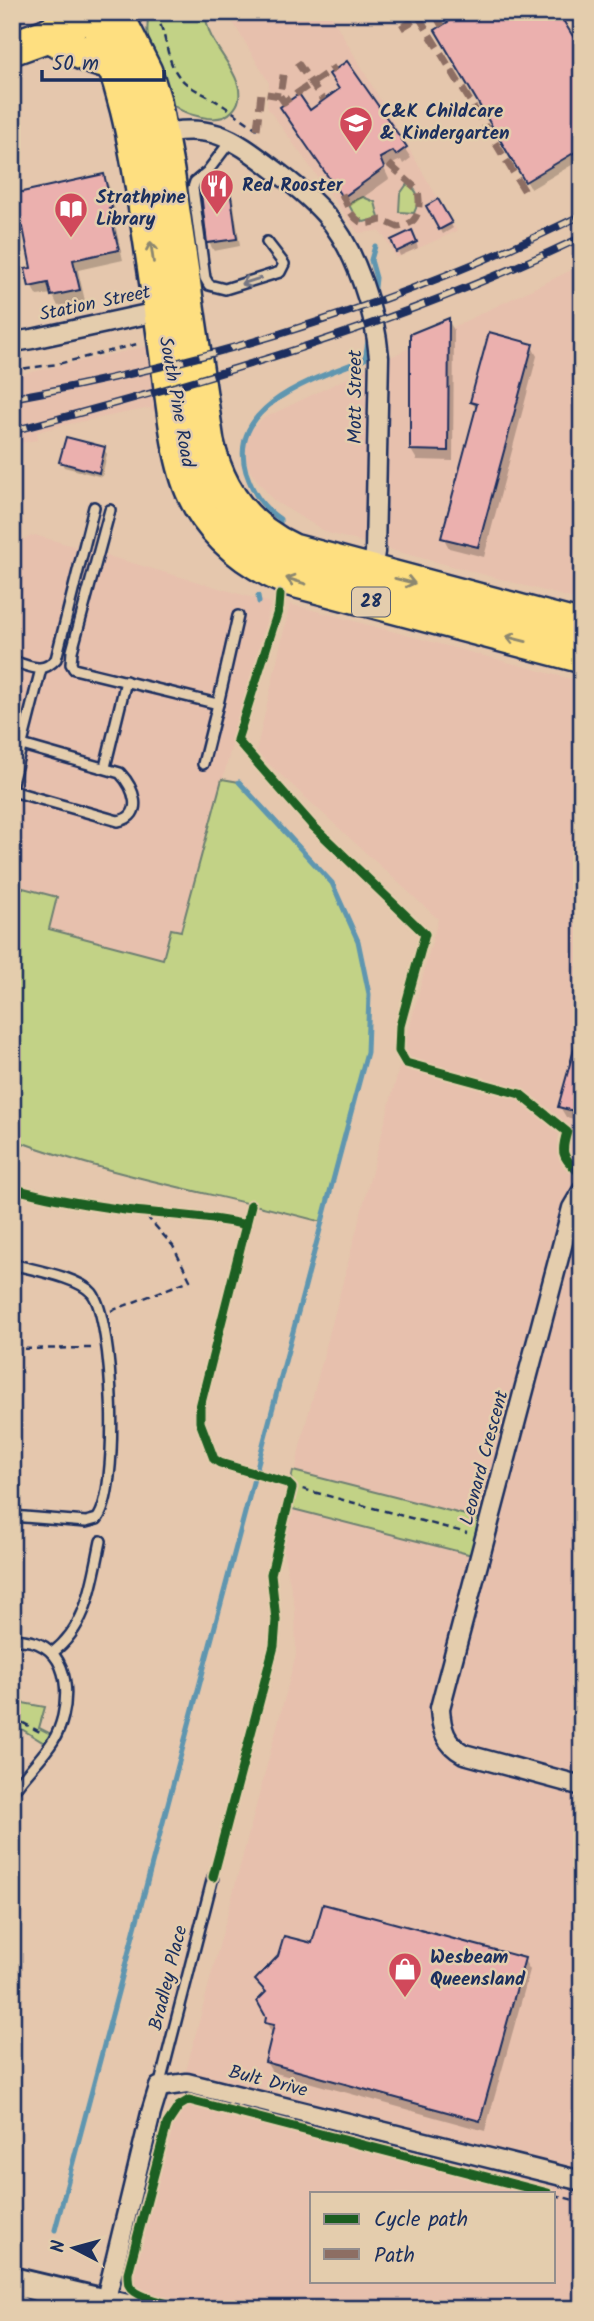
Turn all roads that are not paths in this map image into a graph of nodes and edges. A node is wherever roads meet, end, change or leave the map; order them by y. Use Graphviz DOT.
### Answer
graph roads {
  1 [pos="92,12"];
  2 [pos="115,12"];
  3 [pos="149,13"];
  4 [pos="48,34"];
  5 [pos="12,48"];
  6 [pos="123,53"];
  7 [pos="148,136"];
  8 [pos="232,139"];
  9 [pos="267,242"];
  10 [pos="174,308"];
  11 [pos="12,339"];
  12 [pos="94,507"];
  13 [pos="110,510"];
  14 [pos="368,587"];
  15 [pos="238,616"];
  16 [pos="582,628"];
  17 [pos="582,656"];
  18 [pos="56,659"];
  19 [pos="12,661"];
  20 [pos="71,664"];
  21 [pos="41,669"];
  22 [pos="126,681"];
  23 [pos="218,704"];
  24 [pos="22,745"];
  25 [pos="203,764"];
  26 [pos="105,767"];
  27 [pos="12,783"];
  28 [pos="12,791"];
  29 [pos="582,1191"];
  30 [pos="12,1264"];
  31 [pos="12,1516"];
  32 [pos="101,1541"];
  33 [pos="12,1639"];
  34 [pos="52,1653"];
  35 [pos="582,1786"];
  36 [pos="12,1793"];
  37 [pos="213,1877"];
  38 [pos="159,2087"];
  39 [pos="582,2181"];
  40 [pos="12,2281"];
  41 [pos="105,2307"];
  42 [pos="131,2309"];
  1 -- 4 [label="highway"];
  1 -- 6 [label="highway, South Pine Road / 28"];
  2 -- 6 [label="highway, South Pine Road / 28"];
  3 -- 6 [label="highway"];
  4 -- 5 [label="highway"];
  4 -- 6 [label="highway"];
  6 -- 7 [label="highway, South Pine Road / 28"];
  7 -- 8 [label="street, Mott Street"];
  7 -- 10 [label="highway, South Pine Road / 28"];
  9 -- 8 [label="lane, one-way"];
  8 -- 14 [label="street, Mott Street"];
  10 -- 11 [label="street, Station Street"];
  10 -- 14 [label="highway, South Pine Road / 28"];
  12 -- 18 [label="lane"];
  13 -- 20 [label="lane"];
  14 -- 16 [label="highway, South Pine Road / 28, one-way"];
  17 -- 14 [label="highway, South Pine Road / 28, one-way"];
  15 -- 23 [label="lane"];
  18 -- 20 [label="lane"];
  18 -- 21 [label="lane"];
  19 -- 21 [label="lane"];
  20 -- 22 [label="lane"];
  21 -- 24 [label="lane"];
  22 -- 23 [label="lane"];
  22 -- 26 [label="lane"];
  23 -- 25 [label="lane"];
  24 -- 26 [label="lane"];
  24 -- 27 [label="lane"];
  26 -- 28 [label="lane"];
  29 -- 35 [label="street, Leonard Crescent"];
  30 -- 31 [label="lane"];
  32 -- 34 [label="lane"];
  33 -- 34 [label="lane"];
  34 -- 36 [label="lane"];
  37 -- 38 [label="lane, Bradley Place"];
  38 -- 39 [label="street, Bult Drive"];
  38 -- 41 [label="street"];
  40 -- 41 [label="street"];
  41 -- 42 [label="street"];
}
